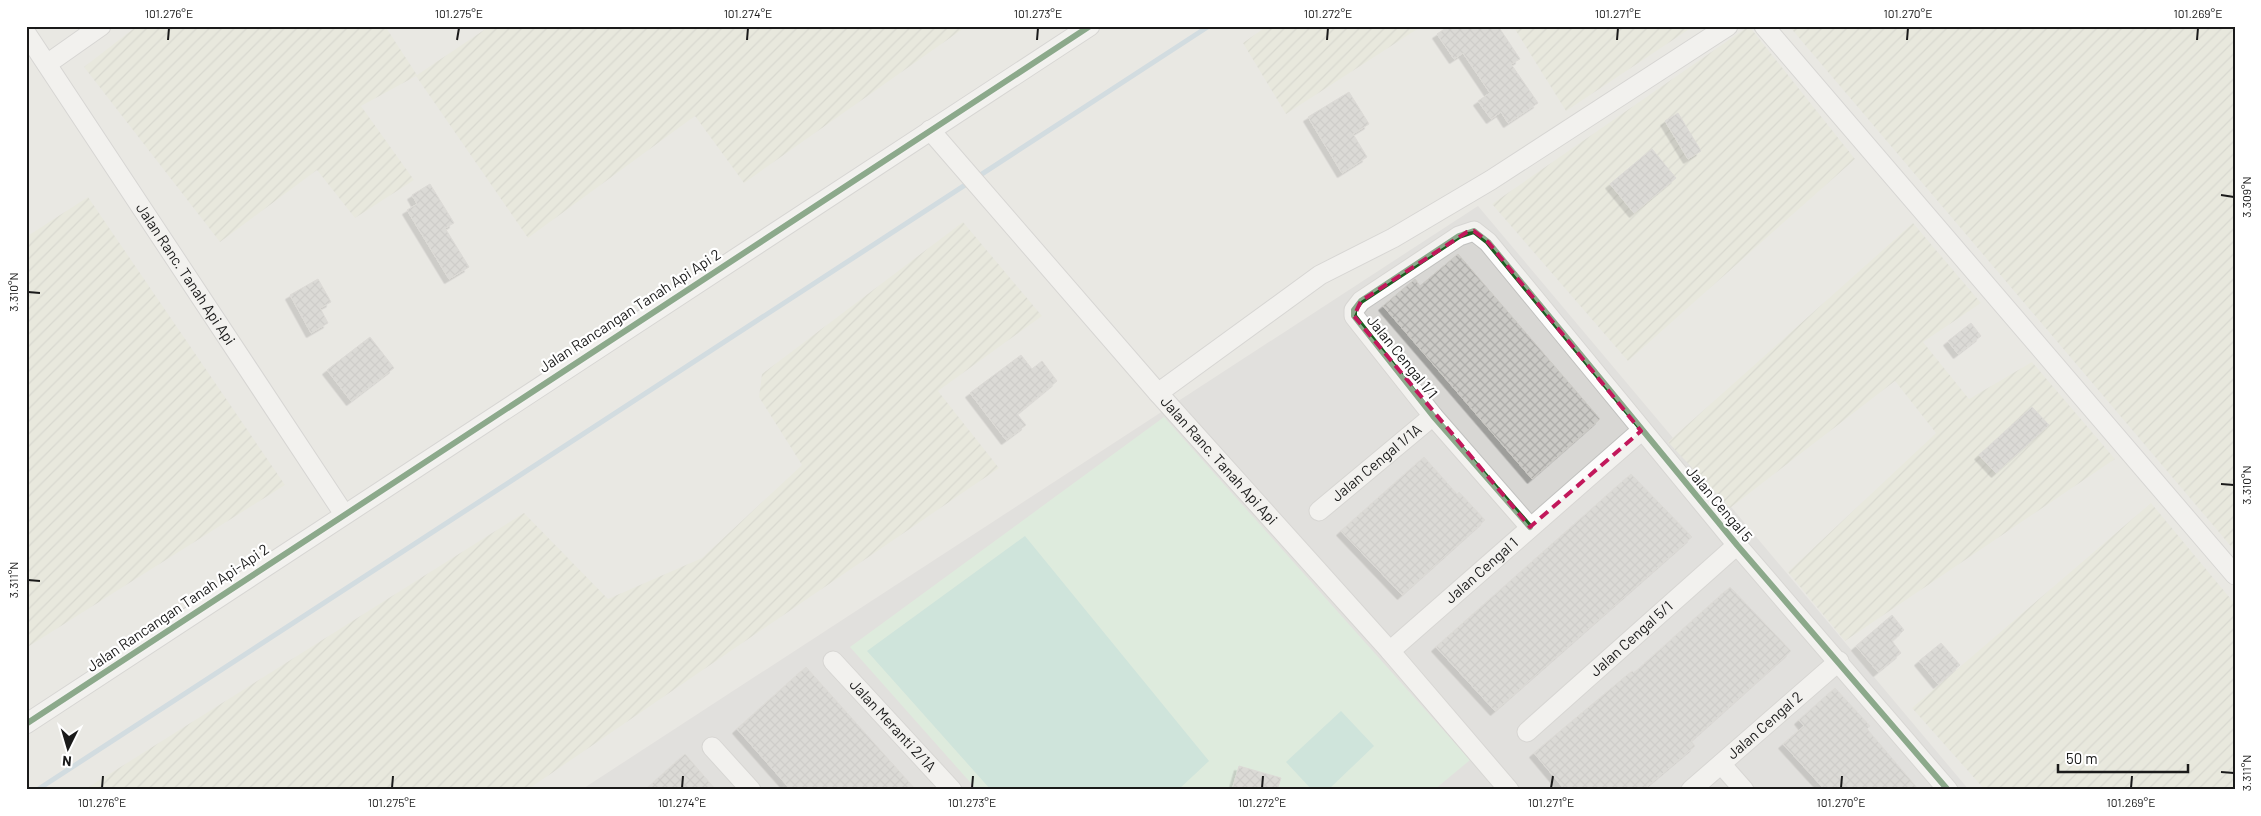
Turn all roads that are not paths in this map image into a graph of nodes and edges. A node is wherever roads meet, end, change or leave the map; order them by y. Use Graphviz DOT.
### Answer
graph roads {
  1 [pos="101,26"];
  2 [pos="1090,26"];
  3 [pos="1728,26"];
  4 [pos="1764,26"];
  5 [pos="26,33"];
  6 [pos="47,64"];
  7 [pos="930,130"];
  8 [pos="1474,230"];
  9 [pos="1158,393"];
  10 [pos="1433,416"];
  11 [pos="1641,431"];
  12 [pos="1320,511"];
  13 [pos="344,514"];
  14 [pos="1530,527"];
  15 [pos="1737,545"];
  16 [pos="2235,575"];
  17 [pos="1390,650"];
  18 [pos="833,661"];
  19 [pos="1838,661"];
  20 [pos="26,724"];
  21 [pos="1527,732"];
  22 [pos="712,747"];
  23 [pos="1722,764"];
  24 [pos="751,790"];
  25 [pos="952,790"];
  26 [pos="1509,790"];
  27 [pos="1691,790"];
  28 [pos="1744,790"];
  29 [pos="1948,790"];
  1 -- 6 [label="street"];
  2 -- 7 [label="street"];
  3 -- 9 [label="street"];
  4 -- 16 [label="street"];
  5 -- 6 [label="street, Jalan Ranc. Tanah Api Api"];
  6 -- 13 [label="street, Jalan Ranc. Tanah Api Api"];
  7 -- 9 [label="street, Jalan Ranc. Tanah Api Api"];
  7 -- 13 [label="street, Jalan Rancangan Tanah Api Api 2"];
  8 -- 10 [label="street, Jalan Cengal 1/1"];
  8 -- 11 [label="street, Jalan Cengal 5"];
  9 -- 17 [label="street, Jalan Ranc. Tanah Api Api"];
  10 -- 12 [label="street, Jalan Cengal 1/1A"];
  10 -- 14 [label="street, Jalan Cengal 1/1"];
  11 -- 14 [label="street, Jalan Cengal 1"];
  11 -- 15 [label="street, Jalan Cengal 5"];
  13 -- 20 [label="street, Jalan Rancangan Tanah Api-Api 2"];
  14 -- 17 [label="street, Jalan Cengal 1"];
  15 -- 19 [label="street, Jalan Cengal 5"];
  15 -- 21 [label="street, Jalan Cengal 5/1"];
  17 -- 26 [label="street, Jalan Ranc. Tanah Api Api"];
  18 -- 25 [label="street, Jalan Meranti 2/1A"];
  19 -- 23 [label="street, Jalan Cengal 2"];
  19 -- 29 [label="street, Jalan Cengal 5"];
  22 -- 24 [label="street"];
  23 -- 27 [label="street, Jalan Cengal 2"];
  23 -- 28 [label="street"];
}
